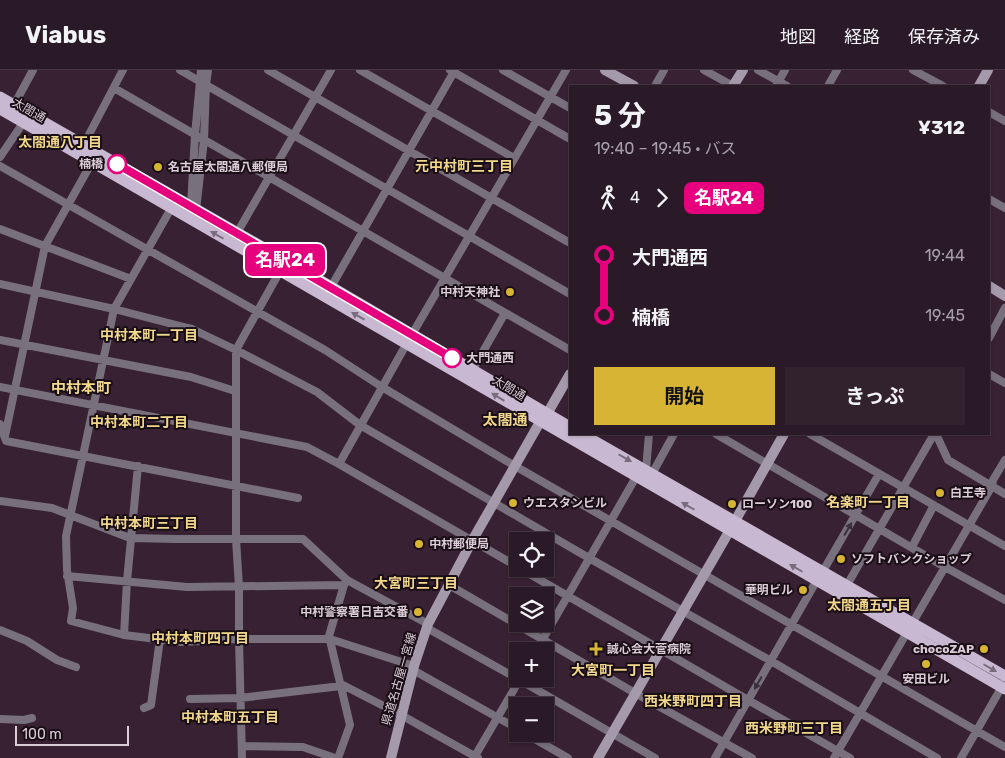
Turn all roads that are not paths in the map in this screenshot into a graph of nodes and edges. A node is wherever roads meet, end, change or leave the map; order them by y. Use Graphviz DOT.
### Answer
graph roads {
  1 [pos="33,70"];
  2 [pos="123,70"];
  3 [pos="180,70"];
  4 [pos="201,70"];
  5 [pos="208,70"];
  6 [pos="268,70"];
  7 [pos="331,70"];
  8 [pos="360,70"];
  9 [pos="503,70"];
  10 [pos="566,70"];
  11 [pos="605,70"];
  12 [pos="664,70"];
  13 [pos="704,70"];
  14 [pos="743,70"];
  15 [pos="758,70"];
  16 [pos="785,70"];
  17 [pos="837,70"];
  18 [pos="913,70"];
  19 [pos="988,70"];
  20 [pos="453,71"];
  21 [pos="203,83"];
  22 [pos="777,84"];
  23 [pos="632,85"];
  24 [pos="656,85"];
  25 [pos="731,85"];
  26 [pos="734,85"];
  27 [pos="829,85"];
  28 [pos="941,85"];
  29 [pos="980,85"];
  30 [pos="114,88"];
  31 [pos="0,97"];
  32 [pos="315,97"];
  33 [pos="550,97"];
  34 [pos="14,105"];
  35 [pos="569,107"];
  36 [pos="0,109"];
  37 [pos="431,111"];
  38 [pos="990,113"];
  39 [pos="536,120"];
  40 [pos="1005,121"];
  41 [pos="23,122"];
  42 [pos="195,135"];
  43 [pos="294,135"];
  44 [pos="569,138"];
  45 [pos="204,140"];
  46 [pos="84,144"];
  47 [pos="408,151"];
  48 [pos="0,157"];
  49 [pos="514,158"];
  50 [pos="92,162"];
  51 [pos="0,166"];
  52 [pos="269,178"];
  53 [pos="387,189"];
  54 [pos="491,198"];
  55 [pos="990,200"];
  56 [pos="174,203"];
  57 [pos="68,204"];
  58 [pos="194,208"];
  59 [pos="1005,208"];
  60 [pos="0,228"];
  61 [pos="362,231"];
  62 [pos="237,233"];
  63 [pos="469,236"];
  64 [pos="569,242"];
  65 [pos="45,246"];
  66 [pos="148,250"];
  67 [pos="280,271"];
  68 [pos="131,278"];
  69 [pos="445,278"];
  70 [pos="0,284"];
  71 [pos="330,287"];
  72 [pos="990,287"];
  73 [pos="36,292"];
  74 [pos="569,293"];
  75 [pos="1005,296"];
  76 [pos="1005,308"];
  77 [pos="114,309"];
  78 [pos="258,311"];
  79 [pos="505,313"];
  80 [pos="990,336"];
  81 [pos="409,339"];
  82 [pos="0,340"];
  83 [pos="24,344"];
  84 [pos="569,349"];
  85 [pos="236,350"];
  86 [pos="103,360"];
  87 [pos="473,369"];
  88 [pos="990,375"];
  89 [pos="569,376"];
  90 [pos="1005,383"];
  91 [pos="0,387"];
  92 [pos="382,387"];
  93 [pos="15,390"];
  94 [pos="235,391"];
  95 [pos="94,405"];
  96 [pos="544,418"];
  97 [pos="0,424"];
  98 [pos="360,425"];
  99 [pos="569,427"];
  100 [pos="236,434"];
  101 [pos="569,434"];
  102 [pos="571,435"];
  103 [pos="584,435"];
  104 [pos="649,435"];
  105 [pos="673,435"];
  106 [pos="718,435"];
  107 [pos="783,435"];
  108 [pos="812,435"];
  109 [pos="934,435"];
  110 [pos="936,435"];
  111 [pos="5,438"];
  112 [pos="84,456"];
  113 [pos="1005,460"];
  114 [pos="338,464"];
  115 [pos="768,464"];
  116 [pos="138,466"];
  117 [pos="515,466"];
  118 [pos="649,472"];
  119 [pos="879,474"];
  120 [pos="636,477"];
  121 [pos="237,485"];
  122 [pos="992,486"];
  123 [pos="903,487"];
  124 [pos="1005,494"];
  125 [pos="298,498"];
  126 [pos="0,500"];
  127 [pos="494,503"];
  128 [pos="934,505"];
  129 [pos="856,515"];
  130 [pos="71,516"];
  131 [pos="611,520"];
  132 [pos="969,525"];
  133 [pos="733,526"];
  134 [pos="879,528"];
  135 [pos="130,538"];
  136 [pos="236,539"];
  137 [pos="472,541"];
  138 [pos="1005,546"];
  139 [pos="912,547"];
  140 [pos="589,558"];
  141 [pos="509,561"];
  142 [pos="945,567"];
  143 [pos="705,574"];
  144 [pos="67,576"];
  145 [pos="820,576"];
  146 [pos="536,577"];
  147 [pos="127,581"];
  148 [pos="346,583"];
  149 [pos="449,585"];
  150 [pos="847,585"];
  151 [pos="238,586"];
  152 [pos="568,595"];
  153 [pos="1005,600"];
  154 [pos="683,611"];
  155 [pos="792,624"];
  156 [pos="428,626"];
  157 [pos="910,628"];
  158 [pos="0,630"];
  159 [pos="124,635"];
  160 [pos="160,639"];
  161 [pos="239,639"];
  162 [pos="330,639"];
  163 [pos="543,639"];
  164 [pos="541,642"];
  165 [pos="661,649"];
  166 [pos="771,661"];
  167 [pos="76,667"];
  168 [pos="413,668"];
  169 [pos="509,673"];
  170 [pos="881,676"];
  171 [pos="1004,684"];
  172 [pos="341,685"];
  173 [pos="515,687"];
  174 [pos="533,687"];
  175 [pos="635,693"];
  176 [pos="240,698"];
  177 [pos="190,699"];
  178 [pos="748,700"];
  179 [pos="144,708"];
  180 [pos="860,713"];
  181 [pos="401,715"];
  182 [pos="498,717"];
  183 [pos="32,718"];
  184 [pos="0,719"];
  185 [pos="509,724"];
  186 [pos="977,730"];
  187 [pos="612,734"];
  188 [pos="540,742"];
  189 [pos="724,742"];
  190 [pos="242,746"];
  191 [pos="1005,747"];
  192 [pos="836,754"];
  193 [pos="477,757"];
  194 [pos="242,758"];
  195 [pos="337,758"];
  196 [pos="391,758"];
  197 [pos="568,758"];
  198 [pos="598,758"];
  199 [pos="655,758"];
  200 [pos="715,758"];
  201 [pos="752,758"];
  202 [pos="850,758"];
  203 [pos="937,758"];
  204 [pos="961,758"];
  1 -- 34 [label="street"];
  2 -- 30 [label="street"];
  3 -- 21 [label="street"];
  4 -- 21 [label="street"];
  5 -- 21 [label="street"];
  6 -- 32 [label="street"];
  7 -- 32 [label="street"];
  8 -- 37 [label="street"];
  9 -- 33 [label="street"];
  10 -- 33 [label="street"];
  11 -- 23 [label="street"];
  12 -- 24 [label="street"];
  13 -- 25 [label="street"];
  14 -- 26 [label="street"];
  15 -- 22 [label="street"];
  16 -- 22 [label="street"];
  17 -- 27 [label="street"];
  18 -- 28 [label="street"];
  19 -- 29 [label="street"];
  20 -- 37 [label="street"];
  20 -- 39 [label="street"];
  21 -- 42 [label="street"];
  21 -- 43 [label="street"];
  21 -- 45 [label="street"];
  30 -- 42 [label="street"];
  30 -- 46 [label="street"];
  31 -- 34 [label="main road, 太閤通"];
  32 -- 43 [label="street"];
  32 -- 47 [label="street"];
  33 -- 35 [label="street"];
  33 -- 39 [label="street"];
  34 -- 46 [label="main road, 太閤通"];
  36 -- 41 [label="main road, 太閤通"];
  37 -- 47 [label="street"];
  37 -- 49 [label="street"];
  38 -- 40 [label="street"];
  39 -- 44 [label="street"];
  39 -- 49 [label="street"];
  41 -- 48 [label="street"];
  41 -- 50 [label="main road, 太閤通"];
  42 -- 45 [label="street"];
  42 -- 58 [label="street"];
  43 -- 52 [label="street"];
  43 -- 53 [label="street"];
  45 -- 52 [label="street"];
  45 -- 58 [label="street"];
  46 -- 56 [label="main road, 太閤通"];
  47 -- 53 [label="street"];
  47 -- 54 [label="street"];
  49 -- 54 [label="street"];
  50 -- 56 [label="main road, 太閤通"];
  50 -- 57 [label="street"];
  51 -- 57 [label="street"];
  52 -- 61 [label="street"];
  52 -- 62 [label="street"];
  53 -- 61 [label="street"];
  53 -- 63 [label="street"];
  54 -- 63 [label="street"];
  54 -- 64 [label="street"];
  55 -- 59 [label="street"];
  56 -- 58 [label="main road, 太閤通"];
  56 -- 66 [label="street"];
  67 -- 56 [label="main road, 太閤通, one-way"];
  57 -- 65 [label="street"];
  57 -- 66 [label="street"];
  58 -- 62 [label="main road, 太閤通"];
  60 -- 65 [label="street"];
  61 -- 69 [label="street"];
  61 -- 71 [label="street"];
  62 -- 71 [label="main road, 太閤通"];
  63 -- 69 [label="street"];
  63 -- 74 [label="street"];
  65 -- 68 [label="street"];
  65 -- 73 [label="street"];
  66 -- 68 [label="street"];
  66 -- 78 [label="street"];
  67 -- 78 [label="street"];
  81 -- 67 [label="main road, 太閤通, one-way"];
  68 -- 77 [label="street"];
  69 -- 79 [label="street"];
  69 -- 81 [label="street"];
  70 -- 73 [label="street"];
  71 -- 81 [label="main road, 太閤通"];
  72 -- 75 [label="street"];
  73 -- 77 [label="street"];
  73 -- 83 [label="street"];
  76 -- 80 [label="street"];
  77 -- 85 [label="street"];
  77 -- 86 [label="street"];
  78 -- 85 [label="street"];
  78 -- 92 [label="street"];
  79 -- 84 [label="street"];
  79 -- 87 [label="street"];
  81 -- 87 [label="main road, 太閤通"];
  81 -- 92 [label="street"];
  96 -- 81 [label="main road, 太閤通, one-way"];
  82 -- 83 [label="street"];
  83 -- 86 [label="street"];
  83 -- 93 [label="street"];
  85 -- 94 [label="street"];
  85 -- 98 [label="street"];
  86 -- 94 [label="street"];
  86 -- 95 [label="street"];
  87 -- 96 [label="main road, 太閤通"];
  88 -- 90 [label="street"];
  89 -- 96 [label="street, 県道名古屋一宮線"];
  91 -- 93 [label="street"];
  92 -- 98 [label="street"];
  92 -- 117 [label="street"];
  93 -- 95 [label="street"];
  93 -- 111 [label="street"];
  94 -- 100 [label="street"];
  95 -- 100 [label="street"];
  95 -- 112 [label="street"];
  96 -- 99 [label="main road, 太閤通"];
  96 -- 101 [label="main road, 太閤通"];
  96 -- 117 [label="street, 県道名古屋一宮線"];
  97 -- 111 [label="street"];
  98 -- 114 [label="street"];
  98 -- 127 [label="street"];
  100 -- 114 [label="street"];
  100 -- 121 [label="street"];
  102 -- 120 [label="main road, 太閤通"];
  103 -- 118 [label="main road, 太閤通, one-way"];
  104 -- 118 [label="street"];
  105 -- 118 [label="street"];
  106 -- 115 [label="street"];
  107 -- 115 [label="street"];
  108 -- 119 [label="street"];
  109 -- 123 [label="street"];
  110 -- 122 [label="street"];
  111 -- 112 [label="street"];
  112 -- 116 [label="street"];
  112 -- 130 [label="street"];
  113 -- 122 [label="street"];
  114 -- 137 [label="street"];
  115 -- 129 [label="street"];
  115 -- 133 [label="street"];
  116 -- 121 [label="street"];
  116 -- 135 [label="street"];
  117 -- 127 [label="street, 県道名古屋一宮線"];
  117 -- 131 [label="street"];
  118 -- 133 [label="main road, 太閤通"];
  119 -- 123 [label="street"];
  119 -- 129 [label="street"];
  120 -- 131 [label="street"];
  133 -- 120 [label="main road, 太閤通, one-way"];
  121 -- 125 [label="street"];
  121 -- 136 [label="street"];
  122 -- 124 [label="street"];
  122 -- 132 [label="street"];
  123 -- 128 [label="street"];
  123 -- 134 [label="street"];
  126 -- 130 [label="street"];
  127 -- 137 [label="street, 県道名古屋一宮線"];
  127 -- 140 [label="street"];
  128 -- 132 [label="street"];
  128 -- 139 [label="street"];
  129 -- 134 [label="street"];
  145 -- 129 [label="street, one-way"];
  130 -- 135 [label="street"];
  130 -- 144 [label="street"];
  131 -- 140 [label="street"];
  131 -- 143 [label="street"];
  132 -- 138 [label="street"];
  132 -- 142 [label="street"];
  133 -- 143 [label="street"];
  133 -- 145 [label="main road, 太閤通"];
  134 -- 139 [label="street"];
  134 -- 150 [label="street"];
  135 -- 136 [label="street"];
  135 -- 147 [label="street"];
  136 -- 148 [label="street"];
  136 -- 151 [label="street"];
  137 -- 141 [label="street"];
  137 -- 149 [label="street, 県道名古屋一宮線"];
  139 -- 142 [label="street"];
  140 -- 152 [label="street"];
  140 -- 154 [label="street"];
  142 -- 153 [label="street"];
  142 -- 157 [label="street"];
  143 -- 154 [label="street"];
  143 -- 155 [label="street"];
  144 -- 147 [label="street"];
  144 -- 159 [label="street"];
  145 -- 150 [label="main road, 太閤通"];
  145 -- 155 [label="street"];
  145 -- 157 [label="main road, 太閤通"];
  146 -- 152 [label="street"];
  147 -- 151 [label="street"];
  147 -- 159 [label="street"];
  148 -- 151 [label="street"];
  148 -- 156 [label="street"];
  148 -- 162 [label="street"];
  149 -- 156 [label="street, 県道名古屋一宮線"];
  149 -- 163 [label="street"];
  150 -- 157 [label="main road, 太閤通"];
  151 -- 161 [label="street"];
  152 -- 163 [label="street"];
  152 -- 165 [label="street"];
  154 -- 165 [label="street"];
  154 -- 166 [label="street"];
  155 -- 166 [label="street"];
  155 -- 170 [label="street"];
  156 -- 168 [label="street, 県道名古屋一宮線"];
  156 -- 169 [label="street"];
  157 -- 170 [label="street"];
  157 -- 171 [label="main road, 太閤通"];
  158 -- 167 [label="street"];
  159 -- 160 [label="street"];
  160 -- 161 [label="street"];
  160 -- 179 [label="street"];
  161 -- 162 [label="street"];
  161 -- 176 [label="street"];
  162 -- 168 [label="street"];
  162 -- 172 [label="street"];
  163 -- 164 [label="street"];
  163 -- 175 [label="street"];
  165 -- 175 [label="street"];
  165 -- 178 [label="street"];
  166 -- 178 [label="street, one-way"];
  166 -- 180 [label="street"];
  168 -- 181 [label="street, 県道名古屋一宮線"];
  168 -- 182 [label="street"];
  170 -- 180 [label="street"];
  170 -- 186 [label="street"];
  171 -- 186 [label="street"];
  172 -- 176 [label="street"];
  172 -- 181 [label="street"];
  172 -- 195 [label="street"];
  173 -- 182 [label="street"];
  174 -- 187 [label="street"];
  175 -- 187 [label="street"];
  175 -- 189 [label="street"];
  176 -- 177 [label="street"];
  176 -- 190 [label="street"];
  178 -- 189 [label="street"];
  178 -- 192 [label="street"];
  180 -- 192 [label="street"];
  180 -- 203 [label="street"];
  181 -- 193 [label="street"];
  181 -- 196 [label="street, 県道名古屋一宮線"];
  182 -- 185 [label="street"];
  182 -- 193 [label="street"];
  183 -- 184 [label="street"];
  186 -- 191 [label="street"];
  186 -- 204 [label="street"];
  187 -- 198 [label="street"];
  187 -- 199 [label="street"];
  188 -- 197 [label="street"];
  189 -- 200 [label="street"];
  189 -- 201 [label="street"];
  190 -- 194 [label="street"];
  190 -- 195 [label="street"];
  192 -- 202 [label="street"];
}
